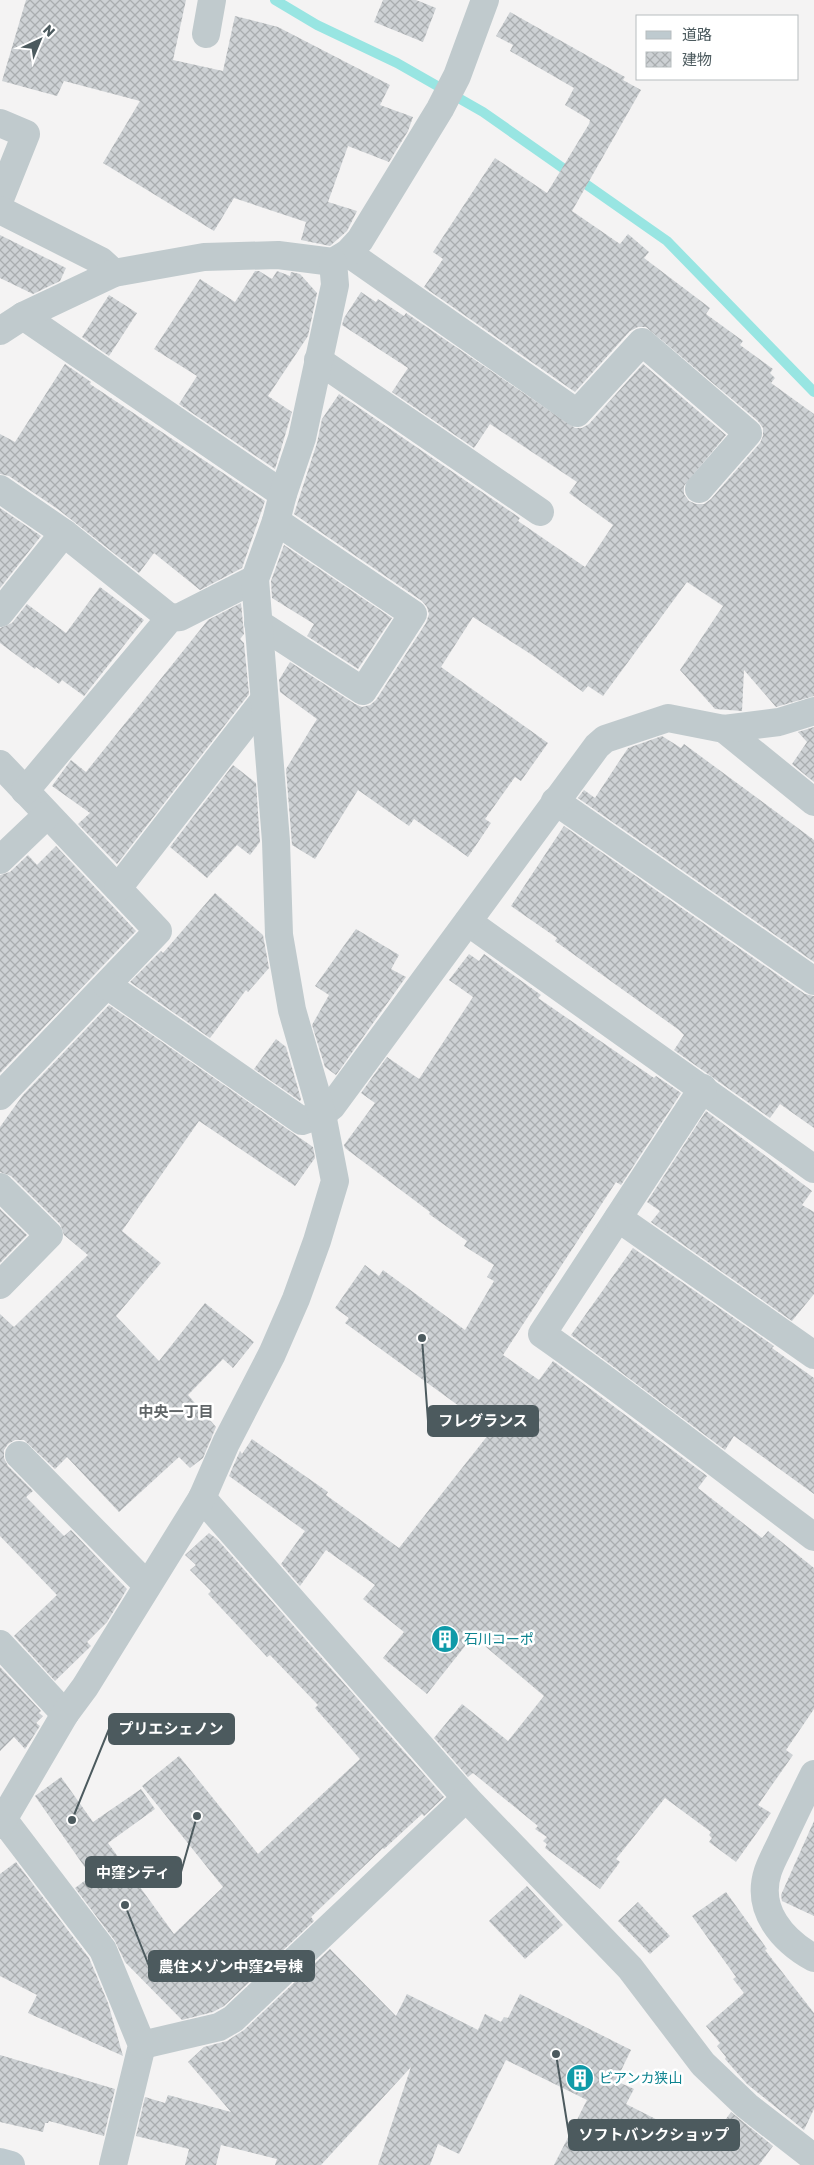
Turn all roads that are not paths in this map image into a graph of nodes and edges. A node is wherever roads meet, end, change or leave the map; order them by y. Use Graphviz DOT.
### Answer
graph roads {
  1 [pos="212,0"];
  2 [pos="485,0"];
  3 [pos="206,34"];
  4 [pos="0,124"];
  5 [pos="0,199"];
  6 [pos="0,210"];
  7 [pos="341,257"];
  8 [pos="114,273"];
  9 [pos="24,316"];
  10 [pos="0,331"];
  11 [pos="318,360"];
  12 [pos="0,489"];
  13 [pos="699,489"];
  14 [pos="282,494"];
  15 [pos="540,512"];
  16 [pos="276,521"];
  17 [pos="64,533"];
  18 [pos="254,579"];
  19 [pos="0,613"];
  20 [pos="170,618"];
  21 [pos="258,623"];
  22 [pos="264,700"];
  23 [pos="814,711"];
  24 [pos="724,728"];
  25 [pos="0,764"];
  26 [pos="26,791"];
  27 [pos="555,801"];
  28 [pos="814,802"];
  29 [pos="47,815"];
  30 [pos="0,860"];
  31 [pos="118,888"];
  32 [pos="468,922"];
  33 [pos="814,981"];
  34 [pos="107,985"];
  35 [pos="703,1088"];
  36 [pos="0,1096"];
  37 [pos="322,1114"];
  38 [pos="814,1169"];
  39 [pos="0,1186"];
  40 [pos="618,1218"];
  41 [pos="0,1285"];
  42 [pos="814,1355"];
  43 [pos="18,1455"];
  44 [pos="202,1498"];
  45 [pos="814,1537"];
  46 [pos="146,1585"];
  47 [pos="0,1644"];
  48 [pos="65,1714"];
  49 [pos="814,1774"];
  50 [pos="466,1798"];
  51 [pos="2,1822"];
  52 [pos="814,1958"];
  53 [pos="142,2045"];
  54 [pos="814,2158"];
  55 [pos="0,2162"];
  56 [pos="12,2165"];
  57 [pos="113,2165"];
  1 -- 3 [label="street"];
  2 -- 7 [label="street"];
  4 -- 5 [label="street"];
  6 -- 8 [label="street"];
  7 -- 8 [label="street"];
  7 -- 11 [label="street"];
  7 -- 13 [label="street"];
  8 -- 9 [label="street"];
  9 -- 10 [label="street"];
  9 -- 14 [label="street"];
  11 -- 14 [label="street"];
  11 -- 15 [label="street"];
  12 -- 17 [label="street"];
  14 -- 16 [label="street"];
  16 -- 18 [label="street"];
  16 -- 21 [label="street"];
  17 -- 19 [label="street"];
  17 -- 20 [label="street"];
  18 -- 20 [label="street"];
  18 -- 21 [label="street"];
  20 -- 26 [label="street"];
  21 -- 22 [label="street"];
  22 -- 31 [label="street"];
  22 -- 37 [label="street"];
  23 -- 24 [label="street"];
  24 -- 27 [label="street"];
  24 -- 28 [label="street"];
  25 -- 26 [label="street"];
  26 -- 29 [label="street"];
  27 -- 32 [label="street"];
  27 -- 33 [label="street"];
  29 -- 30 [label="street"];
  29 -- 31 [label="street"];
  31 -- 34 [label="street"];
  32 -- 35 [label="street"];
  32 -- 37 [label="street"];
  34 -- 36 [label="street"];
  34 -- 37 [label="street"];
  35 -- 38 [label="street"];
  35 -- 40 [label="street"];
  37 -- 44 [label="street"];
  39 -- 41 [label="street"];
  40 -- 42 [label="street"];
  40 -- 45 [label="street"];
  43 -- 46 [label="street"];
  44 -- 46 [label="street"];
  44 -- 50 [label="street"];
  46 -- 48 [label="street"];
  47 -- 48 [label="street"];
  48 -- 51 [label="street"];
  49 -- 52 [label="street"];
  50 -- 53 [label="street"];
  50 -- 54 [label="street"];
  51 -- 53 [label="street"];
  53 -- 57 [label="street"];
  55 -- 56 [label="street"];
}
